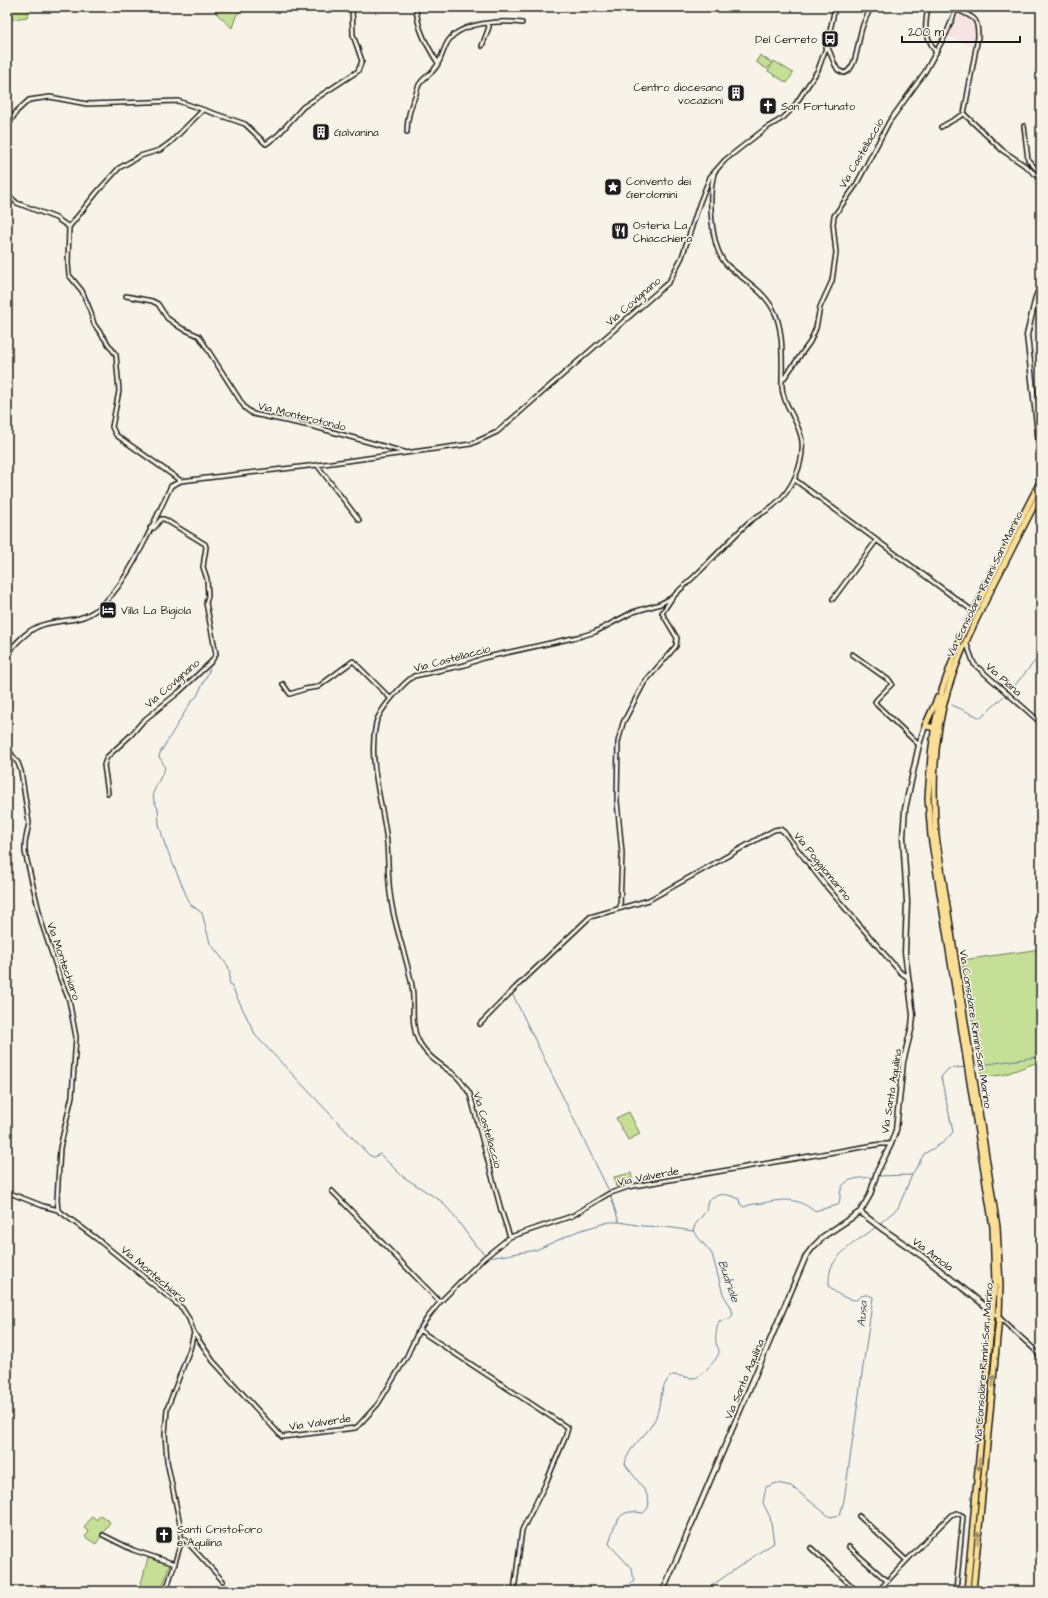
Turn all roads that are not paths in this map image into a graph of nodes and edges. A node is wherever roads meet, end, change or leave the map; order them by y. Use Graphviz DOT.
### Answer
graph roads {
  1 [pos="352,7"];
  2 [pos="416,7"];
  3 [pos="835,7"];
  4 [pos="871,7"];
  5 [pos="928,7"];
  6 [pos="957,8"];
  7 [pos="522,23"];
  8 [pos="488,24"];
  9 [pos="827,45"];
  10 [pos="482,46"];
  11 [pos="936,53"];
  12 [pos="438,63"];
  13 [pos="204,110"];
  14 [pos="964,114"];
  15 [pos="1024,126"];
  16 [pos="7,127"];
  17 [pos="941,127"];
  18 [pos="407,132"];
  19 [pos="714,173"];
  20 [pos="1041,174"];
  21 [pos="1041,180"];
  22 [pos="7,194"];
  23 [pos="70,227"];
  24 [pos="1041,286"];
  25 [pos="126,296"];
  26 [pos="782,381"];
  27 [pos="1038,435"];
  28 [pos="1041,442"];
  29 [pos="406,452"];
  30 [pos="1041,461"];
  31 [pos="318,465"];
  32 [pos="795,480"];
  33 [pos="1041,480"];
  34 [pos="181,481"];
  35 [pos="1041,492"];
  36 [pos="359,520"];
  37 [pos="150,528"];
  38 [pos="876,541"];
  39 [pos="673,597"];
  40 [pos="833,599"];
  41 [pos="974,612"];
  42 [pos="966,640"];
  43 [pos="7,653"];
  44 [pos="852,654"];
  45 [pos="283,684"];
  46 [pos="942,690"];
  47 [pos="391,699"];
  48 [pos="1041,723"];
  49 [pos="929,727"];
  50 [pos="919,745"];
  51 [pos="7,748"];
  52 [pos="108,794"];
  53 [pos="620,907"];
  54 [pos="907,976"];
  55 [pos="480,1024"];
  56 [pos="968,1059"];
  57 [pos="971,1077"];
  58 [pos="891,1144"];
  59 [pos="332,1191"];
  60 [pos="7,1192"];
  61 [pos="58,1210"];
  62 [pos="860,1212"];
  63 [pos="510,1237"];
  64 [pos="440,1302"];
  65 [pos="993,1312"];
  66 [pos="999,1317"];
  67 [pos="419,1330"];
  68 [pos="194,1333"];
  69 [pos="1041,1358"];
  70 [pos="859,1516"];
  71 [pos="103,1535"];
  72 [pos="181,1540"];
  73 [pos="849,1547"];
  74 [pos="812,1548"];
  75 [pos="906,1560"];
  76 [pos="175,1564"];
  77 [pos="223,1581"];
  78 [pos="887,1581"];
  79 [pos="166,1591"];
  80 [pos="514,1591"];
  81 [pos="664,1591"];
  82 [pos="857,1591"];
  83 [pos="878,1591"];
  84 [pos="956,1591"];
  85 [pos="967,1591"];
  86 [pos="973,1591"];
  1 -- 13 [label="street"];
  2 -- 12 [label="street"];
  3 -- 9 [label="street, Via Covignano"];
  4 -- 9 [label="street"];
  5 -- 11 [label="street"];
  6 -- 11 [label="street, Via Castellaccio"];
  6 -- 14 [label="street"];
  7 -- 8 [label="street"];
  8 -- 10 [label="street"];
  8 -- 12 [label="street"];
  9 -- 19 [label="street, Via Covignano"];
  11 -- 26 [label="street, Via Castellaccio"];
  12 -- 18 [label="street"];
  13 -- 16 [label="street"];
  13 -- 23 [label="street"];
  14 -- 17 [label="street"];
  14 -- 21 [label="street"];
  15 -- 20 [label="street"];
  19 -- 26 [label="street, Via Castellaccio"];
  19 -- 29 [label="street, Via Covignano"];
  22 -- 23 [label="street"];
  23 -- 34 [label="street"];
  24 -- 27 [label="street"];
  25 -- 29 [label="street, Via Monterotondo"];
  26 -- 32 [label="street, Via Castellaccio"];
  27 -- 28 [label="street"];
  27 -- 30 [label="street"];
  29 -- 31 [label="street, Via Covignano"];
  31 -- 34 [label="street, Via Covignano"];
  31 -- 36 [label="street"];
  32 -- 38 [label="street, Via Consolare Rimini-San Marino"];
  32 -- 39 [label="street, Via Castellaccio"];
  33 -- 41 [label="main road, Via Consolare Rimini-San Marino"];
  34 -- 37 [label="street"];
  35 -- 42 [label="main road, Via Consolare Rimini-San Marino"];
  37 -- 43 [label="street"];
  37 -- 52 [label="street, Via Covignano"];
  38 -- 40 [label="street"];
  38 -- 41 [label="street, Via Consolare Rimini-San Marino"];
  39 -- 47 [label="street, Via Castellaccio"];
  39 -- 53 [label="street"];
  41 -- 46 [label="main road, Via Consolare Rimini-San Marino"];
  42 -- 48 [label="street, Via Piana"];
  42 -- 56 [label="main road, Via Consolare Rimini-San Marino"];
  44 -- 50 [label="street"];
  45 -- 47 [label="street"];
  46 -- 49 [label="main road, Via Consolare Rimini-San Marino"];
  46 -- 49 [label="main road"];
  47 -- 63 [label="street, Via Castellaccio"];
  49 -- 50 [label="street, Via Santa Aquilina"];
  49 -- 56 [label="main road, Via Consolare Rimini-San Marino"];
  50 -- 54 [label="street, Via Santa Aquilina"];
  51 -- 61 [label="street, Via Montechiaro"];
  53 -- 54 [label="street, Via Poggiomarino"];
  53 -- 55 [label="street, Via Poggiomarino"];
  54 -- 58 [label="street, Via Santa Aquilina"];
  56 -- 57 [label="main road, Via Consolare Rimini-San Marino"];
  57 -- 65 [label="main road, Via Consolare Rimini-San Marino"];
  57 -- 66 [label="main road, Via Consolare Rimini-San Marino"];
  58 -- 62 [label="street, Via Santa Aquilina"];
  58 -- 63 [label="street, Via Valverde"];
  59 -- 64 [label="street"];
  60 -- 61 [label="street, Via Montechiaro"];
  61 -- 68 [label="street, Via Montechiaro"];
  62 -- 65 [label="street, Via Amola"];
  62 -- 81 [label="street, Via Santa Aquilina"];
  63 -- 64 [label="street, Via Valverde"];
  64 -- 67 [label="street, Via Valverde"];
  65 -- 66 [label="street"];
  65 -- 85 [label="main road, Via Consolare Rimini-San Marino, one-way"];
  66 -- 69 [label="street"];
  86 -- 66 [label="main road, Via Consolare Rimini-San Marino, one-way"];
  67 -- 68 [label="street, Via Valverde"];
  67 -- 80 [label="street"];
  68 -- 72 [label="street"];
  70 -- 75 [label="street"];
  71 -- 76 [label="street"];
  72 -- 76 [label="street"];
  72 -- 77 [label="street"];
  73 -- 78 [label="street"];
  74 -- 82 [label="street"];
  75 -- 78 [label="street"];
  75 -- 84 [label="street"];
  76 -- 79 [label="street"];
  78 -- 83 [label="street"];
}
